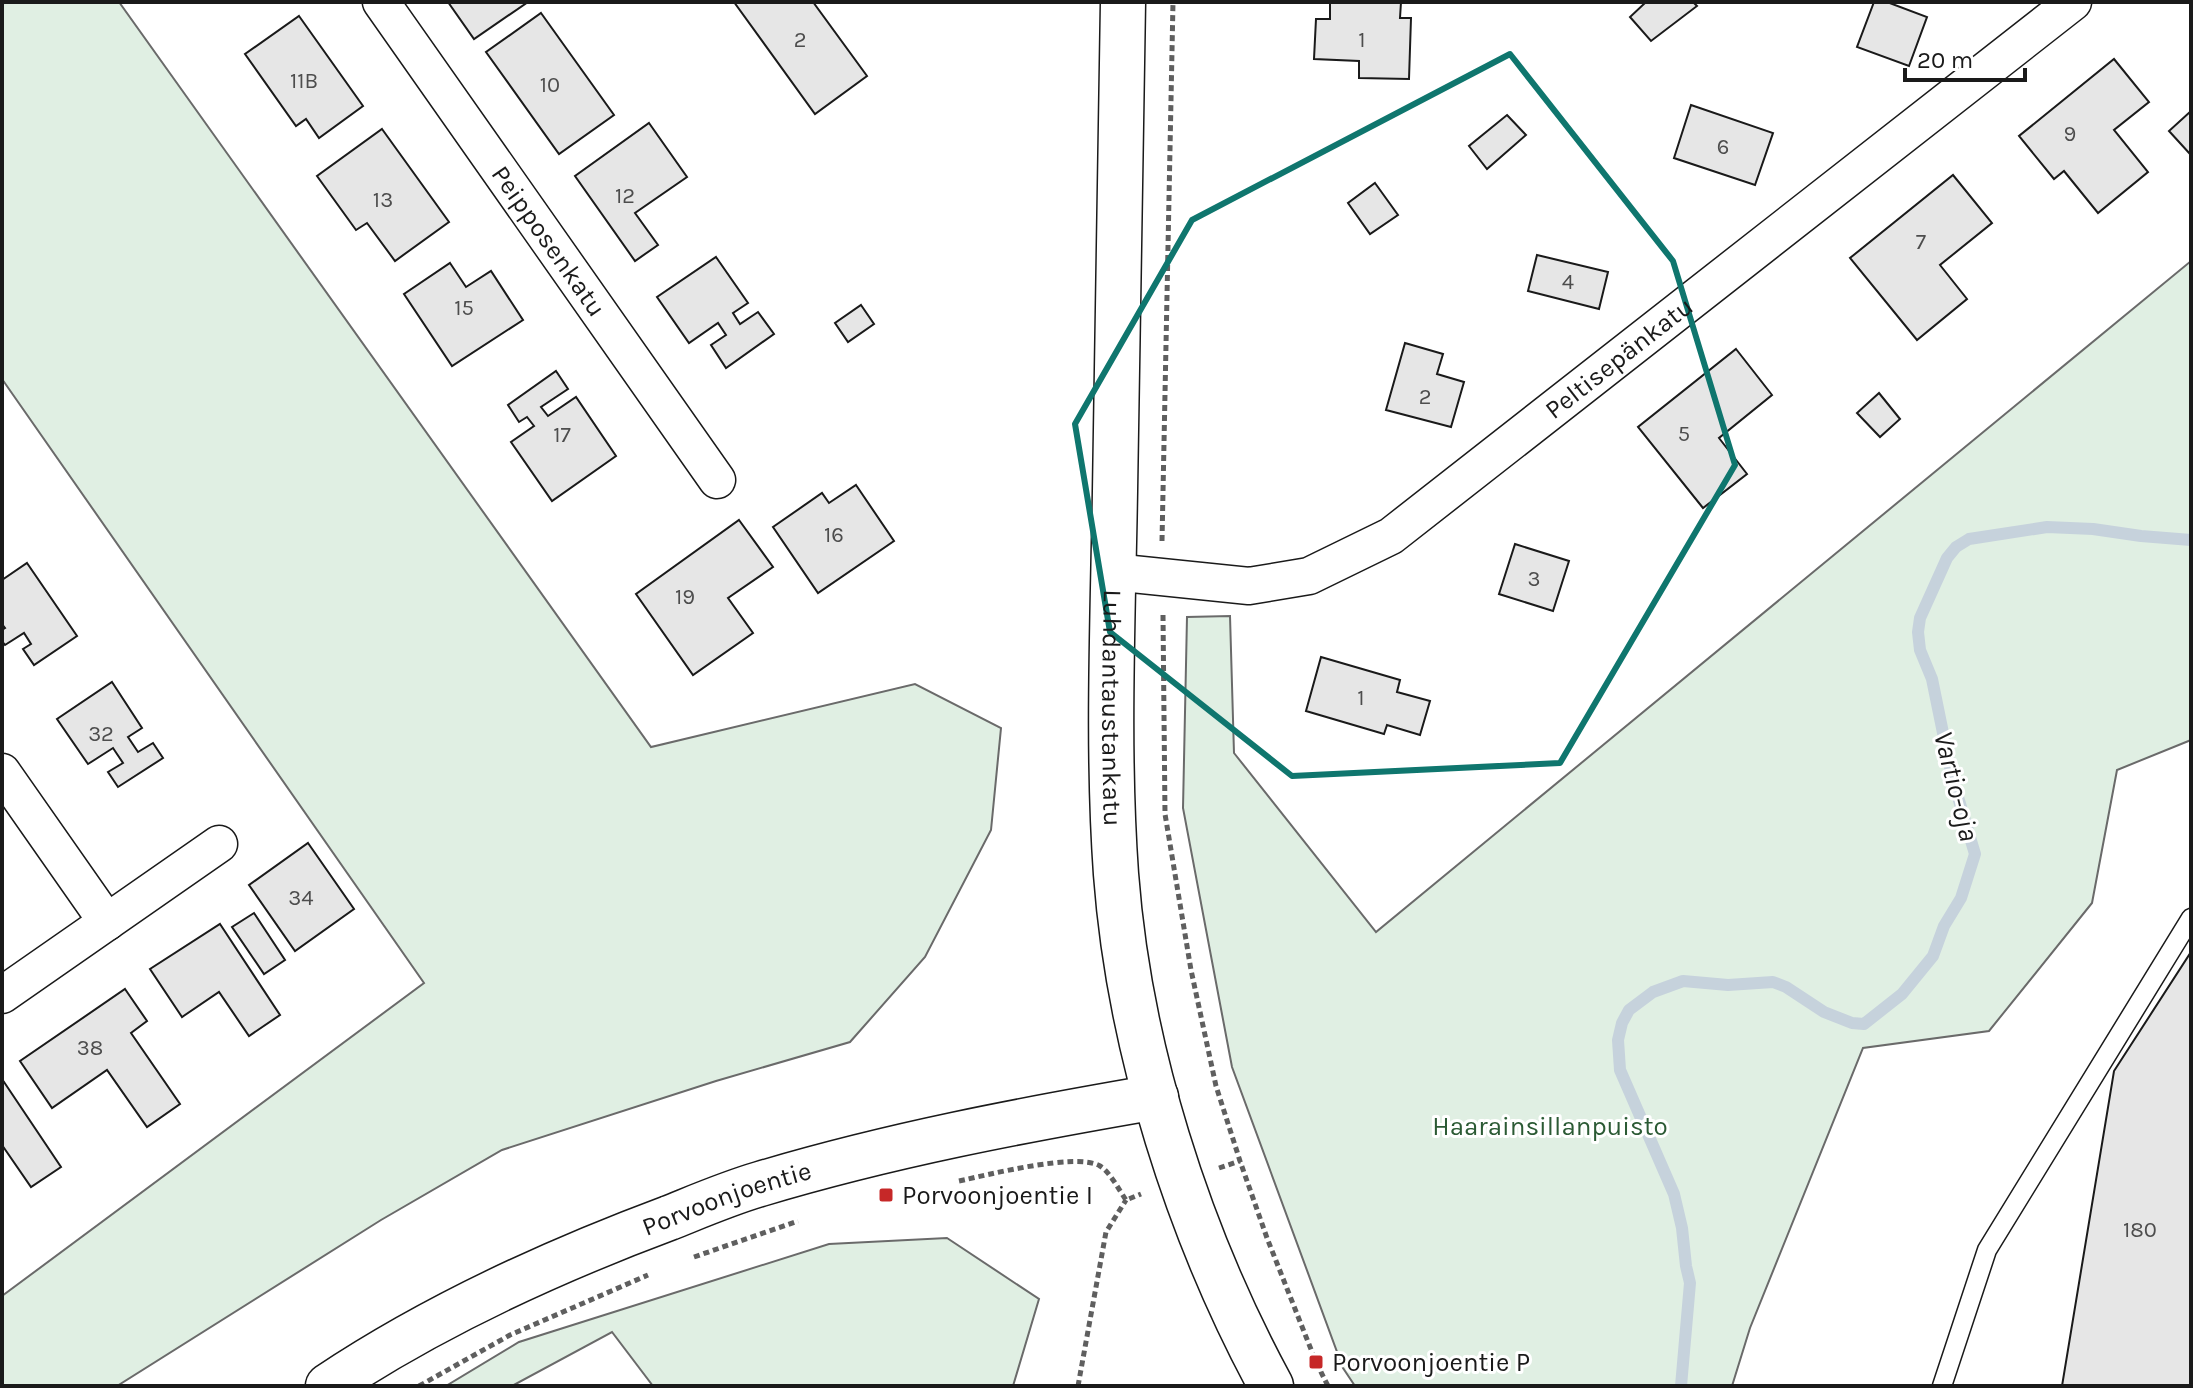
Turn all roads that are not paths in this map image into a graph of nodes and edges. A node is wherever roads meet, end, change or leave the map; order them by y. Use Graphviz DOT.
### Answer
graph roads {
  1 [pos="381,2"];
  2 [pos="1123,2"];
  3 [pos="2073,2"];
  4 [pos="717,480"];
  5 [pos="1113,572"];
  6 [pos="2,772"];
  7 [pos="219,844"];
  8 [pos="2191,918"];
  9 [pos="107,922"];
  10 [pos="2,995"];
  11 [pos="1156,1097"];
  12 [pos="328,1386"];
  13 [pos="1271,1386"];
  14 [pos="1942,1386"];
  1 -- 4 [label="street, Peipposenkatu"];
  2 -- 5 [label="street, Luhdantaustankatu"];
  3 -- 5 [label="street, Peltisepänkatu"];
  5 -- 11 [label="street, Luhdantaustankatu"];
  6 -- 9 [label="street"];
  7 -- 9 [label="street"];
  8 -- 14 [label="lane"];
  9 -- 10 [label="street"];
  11 -- 12 [label="street, Porvoonjoentie"];
  11 -- 13 [label="street, Luhdantaustankatu"];
}
